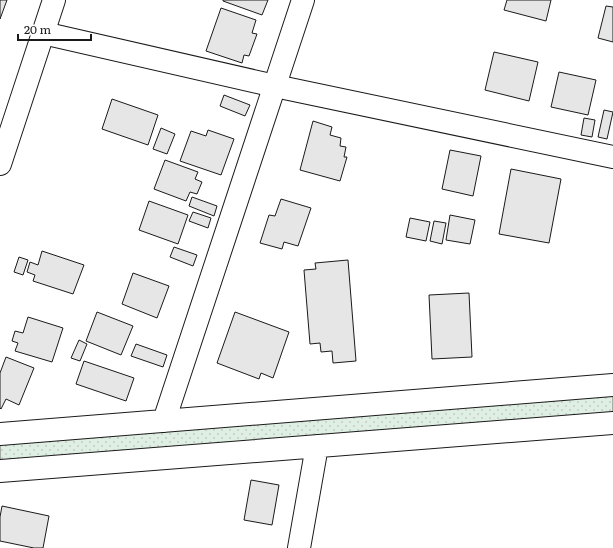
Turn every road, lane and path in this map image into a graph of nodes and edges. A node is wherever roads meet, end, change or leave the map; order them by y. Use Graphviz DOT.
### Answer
graph roads {
  1 [pos="54,0"];
  2 [pos="303,0"];
  3 [pos="43,33"];
  4 [pos="275,86"];
  5 [pos="6,126"];
  6 [pos="613,157"];
  7 [pos="0,164"];
  8 [pos="613,385"];
  9 [pos="164,420"];
  10 [pos="613,423"];
  11 [pos="0,434"];
  12 [pos="317,446"];
  13 [pos="0,471"];
  14 [pos="299,548"];
  1 -- 3 [label="street"];
  2 -- 4 [label="street"];
  3 -- 4 [label="street"];
  3 -- 5 [label="street"];
  4 -- 6 [label="street"];
  4 -- 9 [label="street"];
  5 -- 7 [label="street"];
  8 -- 9 [label="street"];
  9 -- 11 [label="street"];
  10 -- 12 [label="street"];
  12 -- 13 [label="street"];
  12 -- 14 [label="street"];
}
